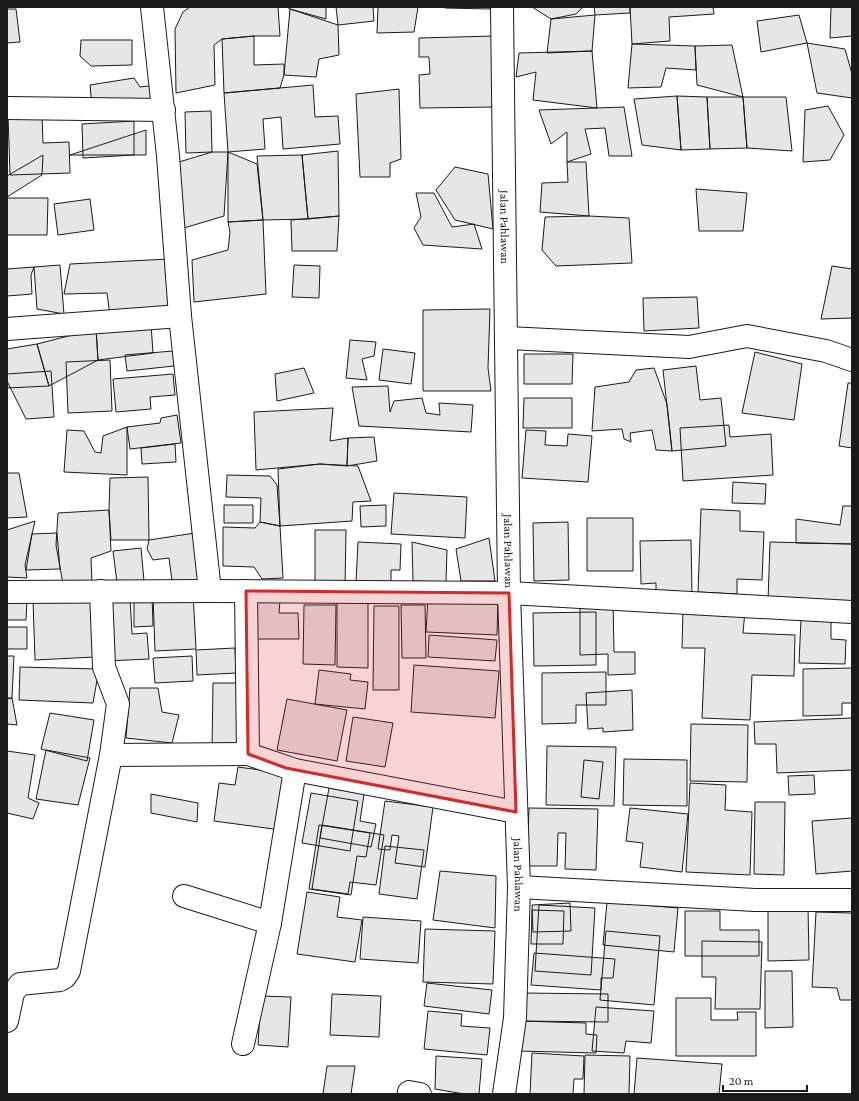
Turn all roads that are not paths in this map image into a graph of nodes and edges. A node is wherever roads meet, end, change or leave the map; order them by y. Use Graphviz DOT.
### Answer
graph roads {
  1 [pos="152,7"];
  2 [pos="502,7"];
  3 [pos="7,108"];
  4 [pos="164,110"];
  5 [pos="180,316"];
  6 [pos="7,329"];
  7 [pos="506,338"];
  8 [pos="852,360"];
  9 [pos="101,591"];
  10 [pos="210,591"];
  11 [pos="246,591"];
  12 [pos="7,592"];
  13 [pos="509,593"];
  14 [pos="852,612"];
  15 [pos="248,754"];
  16 [pos="111,755"];
  17 [pos="295,770"];
  18 [pos="516,812"];
  19 [pos="519,887"];
  20 [pos="184,896"];
  21 [pos="852,900"];
  22 [pos="270,924"];
  23 [pos="7,1021"];
  24 [pos="243,1044"];
  25 [pos="504,1094"];
  1 -- 4 [label="street"];
  2 -- 7 [label="street, Jalan Pahlawan"];
  3 -- 4 [label="street"];
  4 -- 5 [label="street"];
  5 -- 6 [label="street"];
  5 -- 10 [label="street"];
  7 -- 8 [label="street"];
  7 -- 13 [label="street, Jalan Pahlawan"];
  9 -- 10 [label="street"];
  9 -- 12 [label="street"];
  9 -- 16 [label="street"];
  10 -- 11 [label="street"];
  11 -- 13 [label="street"];
  11 -- 15 [label="street"];
  13 -- 14 [label="street"];
  13 -- 18 [label="street, Jalan Pahlawan"];
  15 -- 16 [label="street"];
  15 -- 17 [label="street"];
  16 -- 23 [label="street"];
  17 -- 18 [label="street"];
  17 -- 22 [label="street"];
  18 -- 19 [label="street, Jalan Pahlawan"];
  19 -- 21 [label="street"];
  19 -- 25 [label="street, Jalan Pahlawan"];
  20 -- 22 [label="street"];
  22 -- 24 [label="street"];
}
